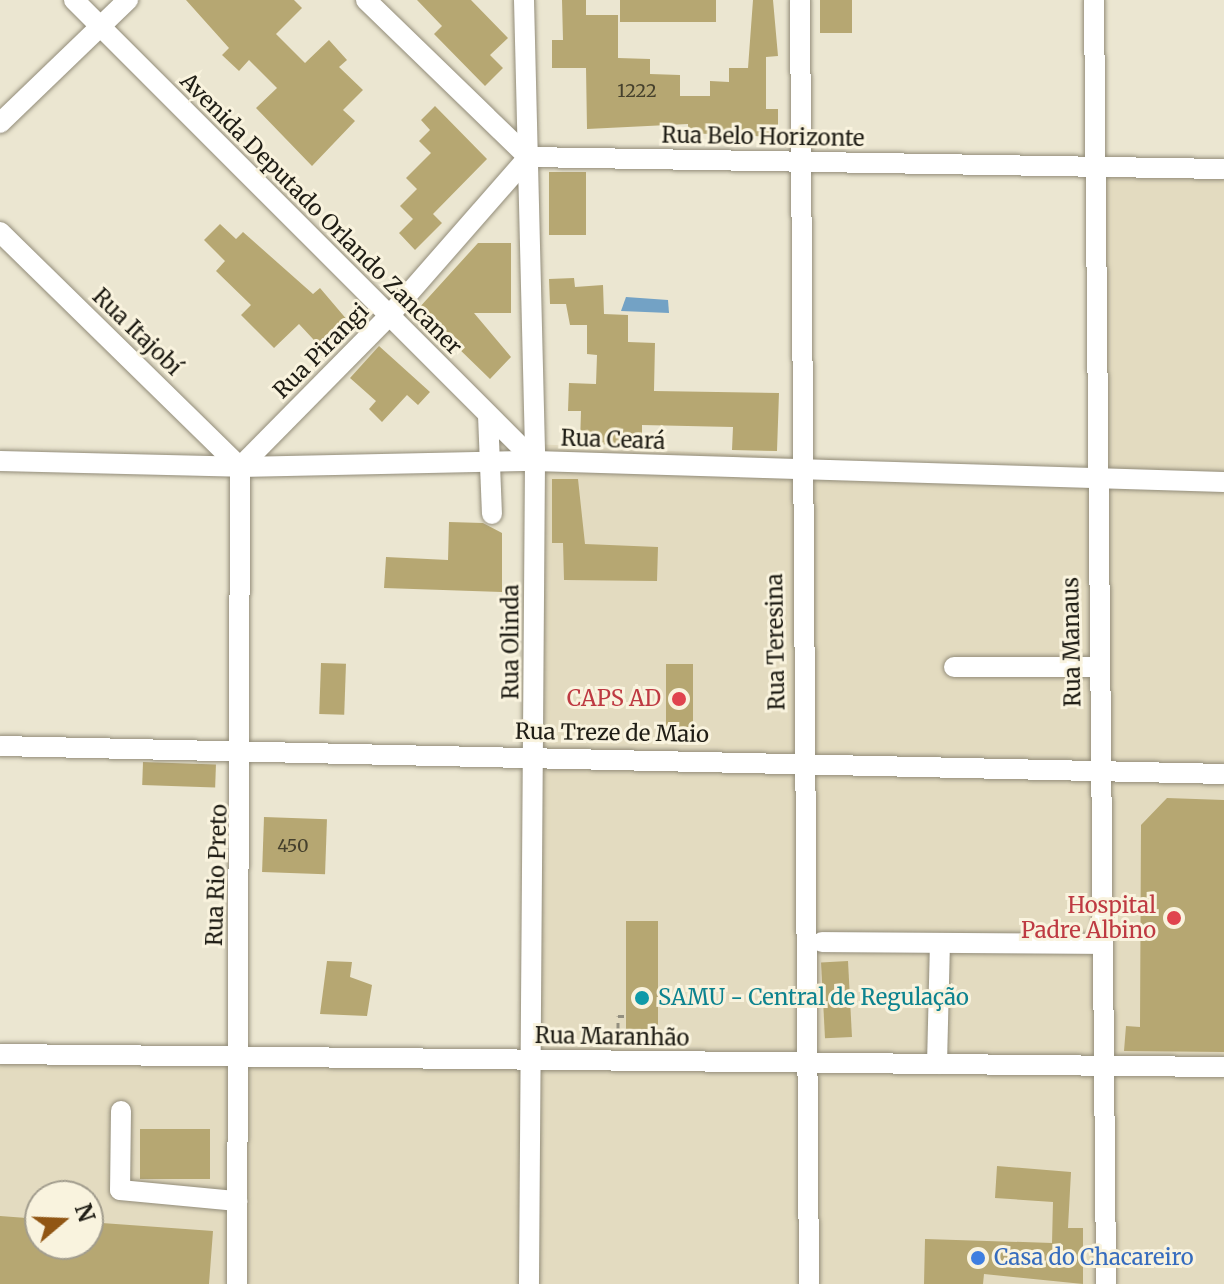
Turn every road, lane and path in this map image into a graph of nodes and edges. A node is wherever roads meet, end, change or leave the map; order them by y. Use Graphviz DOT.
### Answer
graph roads {
  1 [pos="74,0"];
  2 [pos="128,0"];
  3 [pos="366,0"];
  4 [pos="524,0"];
  5 [pos="800,0"];
  6 [pos="1094,0"];
  7 [pos="101,26"];
  8 [pos="0,123"];
  9 [pos="528,157"];
  10 [pos="802,162"];
  11 [pos="1094,163"];
  12 [pos="1224,169"];
  13 [pos="0,232"];
  14 [pos="389,316"];
  15 [pos="488,415"];
  16 [pos="0,461"];
  17 [pos="535,461"];
  18 [pos="493,462"];
  19 [pos="240,467"];
  20 [pos="798,470"];
  21 [pos="1094,481"];
  22 [pos="1224,482"];
  23 [pos="492,514"];
  24 [pos="954,667"];
  25 [pos="1096,667"];
  26 [pos="0,746"];
  27 [pos="244,751"];
  28 [pos="534,757"];
  29 [pos="801,759"];
  30 [pos="1099,769"];
  31 [pos="1224,774"];
  32 [pos="822,942"];
  33 [pos="940,944"];
  34 [pos="1102,944"];
  35 [pos="624,1016"];
  36 [pos="618,1051"];
  37 [pos="0,1054"];
  38 [pos="236,1055"];
  39 [pos="531,1060"];
  40 [pos="806,1063"];
  41 [pos="1105,1063"];
  42 [pos="937,1064"];
  43 [pos="1224,1067"];
  44 [pos="121,1111"];
  45 [pos="237,1201"];
  46 [pos="237,1284"];
  47 [pos="529,1284"];
  48 [pos="809,1284"];
  49 [pos="1106,1284"];
  1 -- 7 [label="street, Avenida Deputado Orlando Zancaner"];
  2 -- 7 [label="street"];
  3 -- 9 [label="street"];
  4 -- 9 [label="street, Rua Olinda"];
  5 -- 10 [label="street, Rua Teresina"];
  6 -- 11 [label="street, Rua Manaus"];
  7 -- 8 [label="street"];
  7 -- 14 [label="street, Avenida Deputado Orlando Zancaner"];
  9 -- 10 [label="street, Rua Belo Horizonte"];
  9 -- 14 [label="street, Rua Pirangi"];
  9 -- 17 [label="street, Rua Olinda"];
  10 -- 11 [label="street, Rua Belo Horizonte"];
  10 -- 20 [label="street, Rua Teresina"];
  11 -- 12 [label="street, Rua Belo Horizonte"];
  11 -- 21 [label="street, Rua Manaus"];
  13 -- 19 [label="street, Rua Itajobí"];
  14 -- 15 [label="street, Avenida Deputado Orlando Zancaner"];
  14 -- 19 [label="street, Rua Pirangi"];
  15 -- 17 [label="street, Avenida Deputado Orlando Zancaner"];
  15 -- 18 [label="street"];
  16 -- 19 [label="street, Rua Ceará"];
  17 -- 18 [label="street, Rua Ceará"];
  17 -- 20 [label="street, Rua Ceará"];
  17 -- 28 [label="street, Rua Olinda"];
  18 -- 19 [label="street, Rua Ceará"];
  18 -- 23 [label="street"];
  19 -- 27 [label="street, Rua Rio Preto"];
  20 -- 21 [label="street, Rua Ceará"];
  20 -- 29 [label="street, Rua Teresina"];
  21 -- 22 [label="street, Rua Ceará"];
  21 -- 25 [label="street, Rua Manaus"];
  24 -- 25 [label="street"];
  25 -- 30 [label="street, Rua Manaus"];
  26 -- 27 [label="street, Rua Treze de Maio"];
  27 -- 28 [label="street, Rua Treze de Maio"];
  27 -- 38 [label="street, Rua Rio Preto"];
  28 -- 29 [label="street, Rua Treze de Maio"];
  28 -- 39 [label="street, Rua Olinda"];
  29 -- 30 [label="street, Rua Treze de Maio"];
  29 -- 40 [label="street, Rua Teresina"];
  30 -- 31 [label="street, Rua Treze de Maio"];
  30 -- 34 [label="street, Rua Manaus"];
  32 -- 33 [label="street"];
  33 -- 34 [label="street"];
  33 -- 42 [label="street"];
  34 -- 41 [label="street, Rua Manaus"];
  35 -- 36 [label="path"];
  37 -- 38 [label="street, Rua Maranhão"];
  38 -- 39 [label="street, Rua Maranhão"];
  38 -- 45 [label="street, Rua Rio Preto"];
  39 -- 40 [label="street, Rua Maranhão"];
  39 -- 47 [label="street, Rua Olinda"];
  40 -- 42 [label="street, Rua Maranhão"];
  40 -- 48 [label="street, Rua Teresina"];
  41 -- 42 [label="street, Rua Maranhão"];
  41 -- 43 [label="street, Rua Maranhão"];
  41 -- 49 [label="street, Rua Manaus"];
  44 -- 45 [label="street"];
  45 -- 46 [label="street, Rua Rio Preto"];
}
